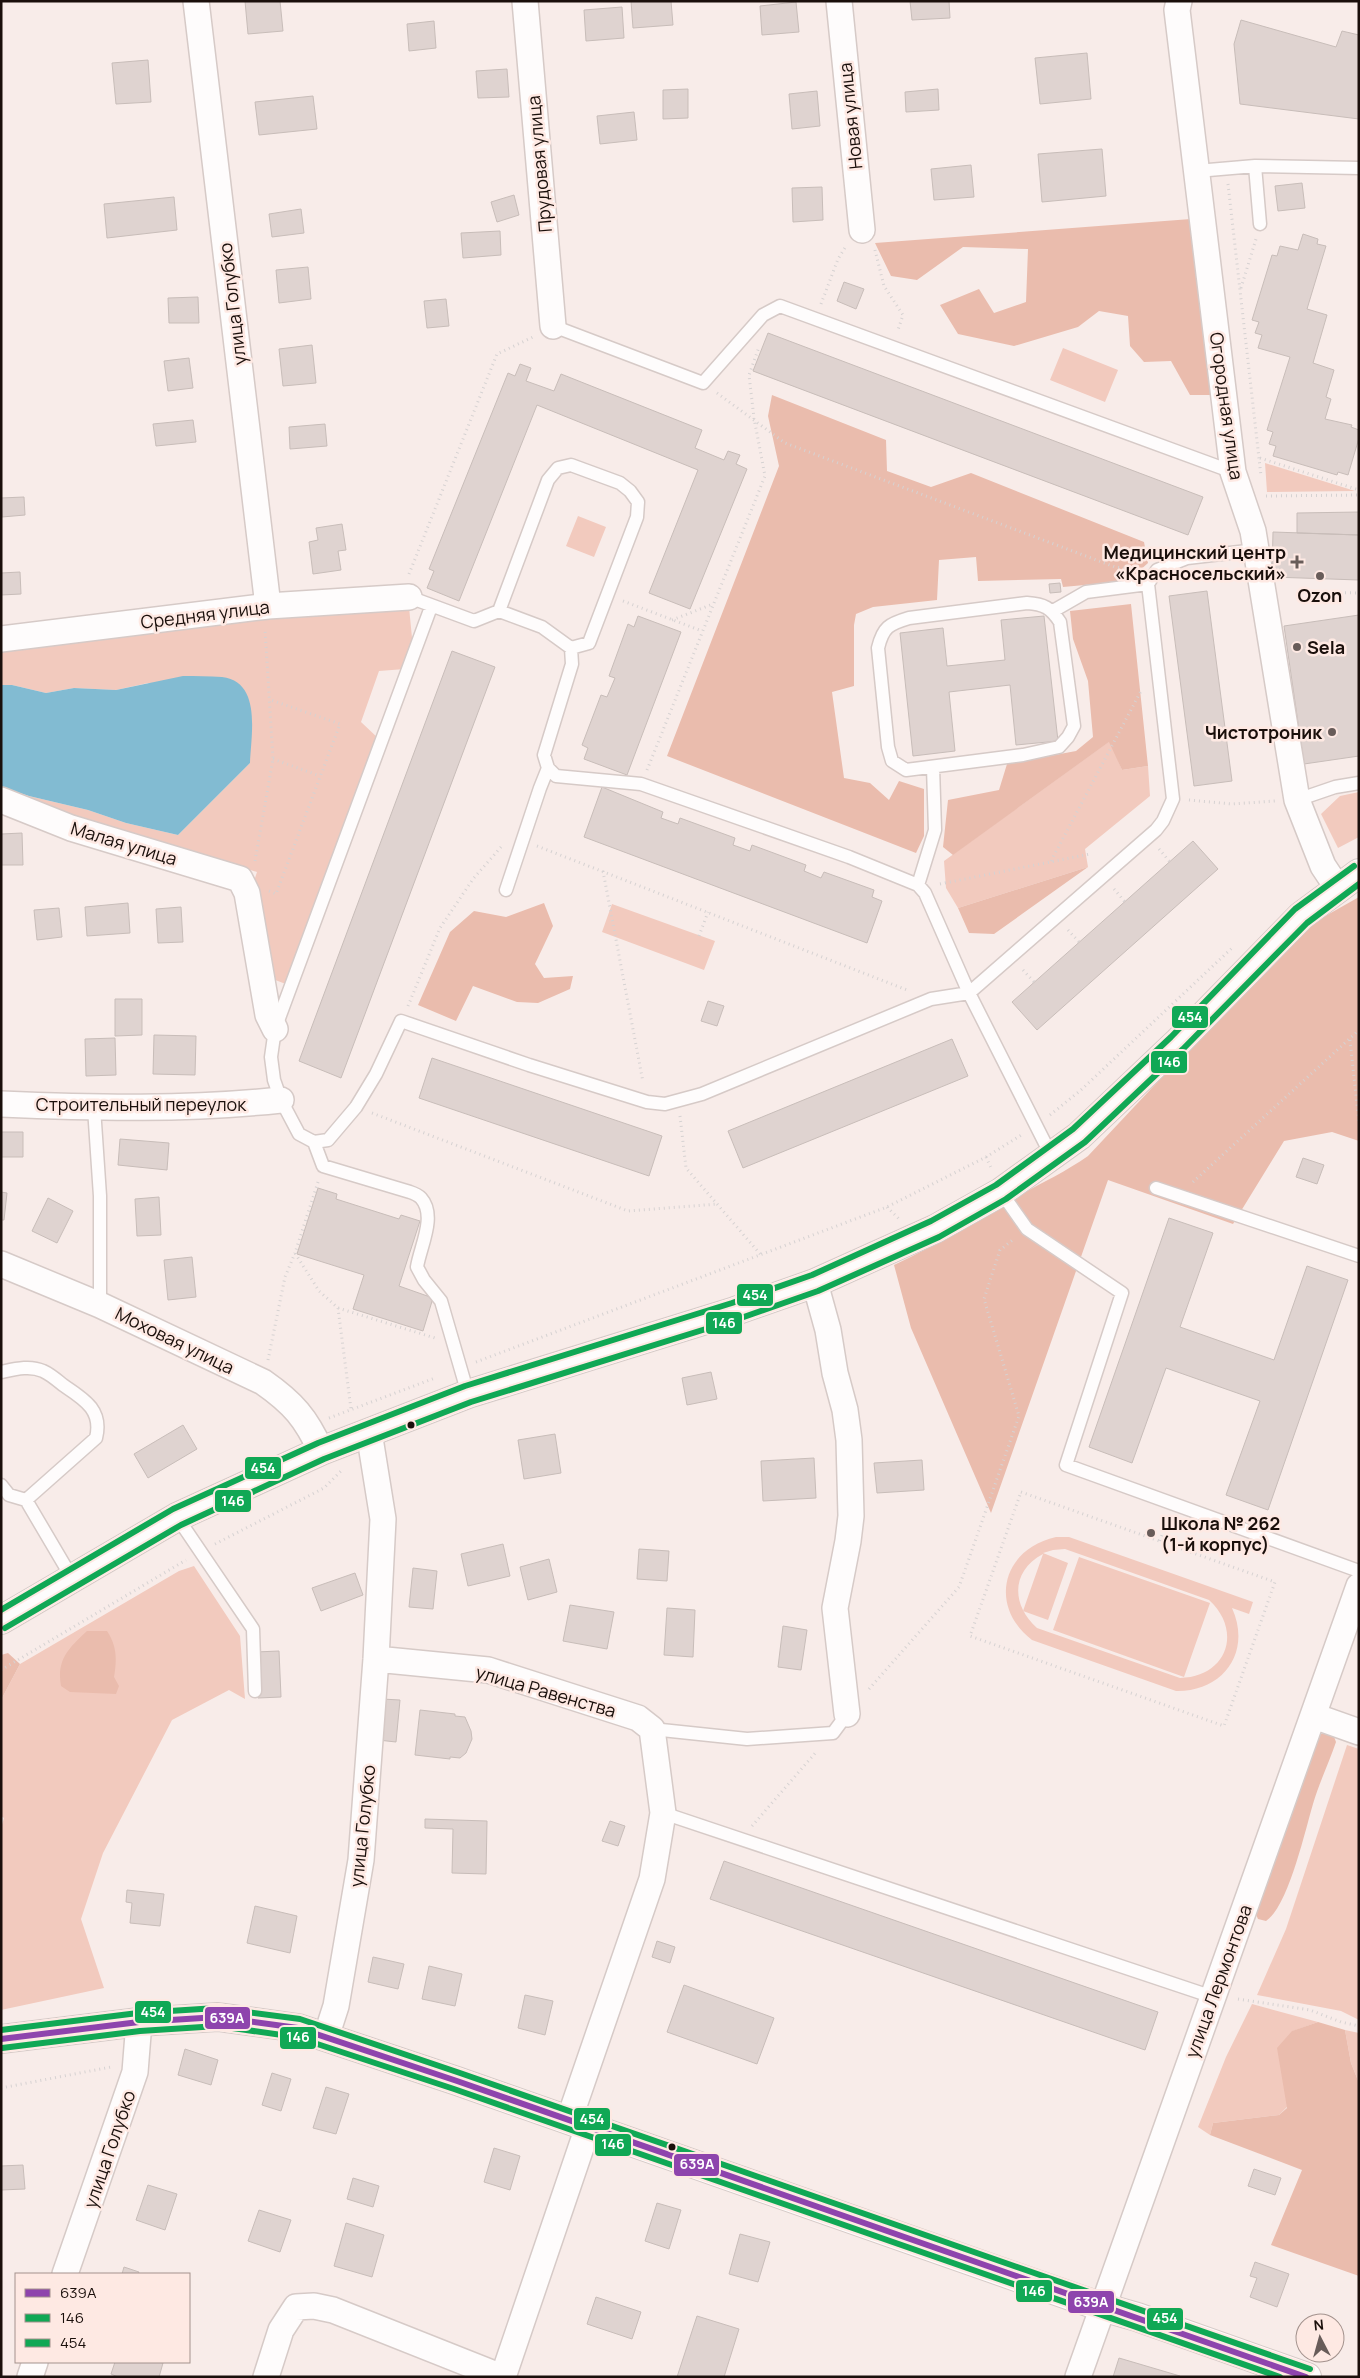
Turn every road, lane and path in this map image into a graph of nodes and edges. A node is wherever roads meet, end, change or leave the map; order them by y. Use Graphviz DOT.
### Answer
graph roads {
  1 [pos="196,1"];
  2 [pos="525,1"];
  3 [pos="839,1"];
  4 [pos="1179,1"];
  5 [pos="1255,166"];
  6 [pos="1359,168"];
  7 [pos="1226,169"];
  8 [pos="1197,171"];
  9 [pos="1260,224"];
  10 [pos="862,230"];
  11 [pos="838,259"];
  12 [pos="1240,291"];
  13 [pos="763,315"];
  14 [pos="815,319"];
  15 [pos="554,326"];
  16 [pos="892,347"];
  17 [pos="703,383"];
  18 [pos="754,418"];
  19 [pos="1260,458"];
  20 [pos="1233,472"];
  21 [pos="1261,477"];
  22 [pos="1359,490"];
  23 [pos="1359,494"];
  24 [pos="1257,521"];
  25 [pos="1157,570"];
  26 [pos="1148,584"];
  27 [pos="1320,592"];
  28 [pos="1359,593"];
  29 [pos="607,595"];
  30 [pos="420,602"];
  31 [pos="713,604"];
  32 [pos="268,606"];
  33 [pos="499,611"];
  34 [pos="1053,611"];
  35 [pos="672,620"];
  36 [pos="702,631"];
  37 [pos="1,639"];
  38 [pos="572,648"];
  39 [pos="1157,660"];
  40 [pos="270,700"];
  41 [pos="273,759"];
  42 [pos="548,768"];
  43 [pos="933,768"];
  44 [pos="320,776"];
  45 [pos="1359,783"];
  46 [pos="641,784"];
  47 [pos="1173,799"];
  48 [pos="1,800"];
  49 [pos="1296,800"];
  50 [pos="522,840"];
  51 [pos="1090,854"];
  52 [pos="1051,861"];
  53 [pos="603,871"];
  54 [pos="1348,880"];
  55 [pos="247,885"];
  56 [pos="922,889"];
  57 [pos="506,890"];
  58 [pos="708,912"];
  59 [pos="699,936"];
  60 [pos="1238,943"];
  61 [pos="970,993"];
  62 [pos="930,999"];
  63 [pos="401,1021"];
  64 [pos="276,1029"];
  65 [pos="1359,1030"];
  66 [pos="1350,1039"];
  67 [pos="281,1100"];
  68 [pos="679,1100"];
  69 [pos="647,1102"];
  70 [pos="1,1104"];
  71 [pos="356,1107"];
  72 [pos="94,1108"];
  73 [pos="1359,1123"];
  74 [pos="1036,1126"];
  75 [pos="314,1142"];
  76 [pos="1052,1157"];
  77 [pos="323,1166"];
  78 [pos="1156,1188"];
  79 [pos="1001,1192"];
  80 [pos="1179,1195"];
  81 [pos="718,1204"];
  82 [pos="1027,1230"];
  83 [pos="295,1253"];
  84 [pos="761,1255"];
  85 [pos="1359,1256"];
  86 [pos="1,1264"];
  87 [pos="815,1283"];
  88 [pos="100,1305"];
  89 [pos="338,1308"];
  90 [pos="451,1335"];
  91 [pos="460,1368"];
  92 [pos="1,1372"];
  93 [pos="263,1382"];
  94 [pos="468,1394"];
  95 [pos="351,1409"];
  96 [pos="309,1426"];
  97 [pos="369,1432"];
  98 [pos="321,1451"];
  99 [pos="1,1485"];
  100 [pos="26,1500"];
  101 [pos="177,1517"];
  102 [pos="1359,1571"];
  103 [pos="72,1578"];
  104 [pos="1359,1586"];
  105 [pos="1,1620"];
  106 [pos="970,1636"];
  107 [pos="376,1658"];
  108 [pos="255,1691"];
  109 [pos="1314,1716"];
  110 [pos="840,1723"];
  111 [pos="652,1729"];
  112 [pos="1359,1732"];
  113 [pos="663,1814"];
  114 [pos="740,1840"];
  115 [pos="1213,1997"];
  116 [pos="139,2022"];
  117 [pos="1359,2026"];
  118 [pos="326,2037"];
  119 [pos="1,2040"];
  120 [pos="136,2063"];
  121 [pos="1,2088"];
  122 [pos="579,2124"];
  123 [pos="65,2273"];
  124 [pos="1102,2307"];
  125 [pos="35,2363"];
  126 [pos="30,2377"];
  127 [pos="266,2377"];
  128 [pos="503,2377"];
  129 [pos="1078,2377"];
  130 [pos="1307,2377"];
  1 -- 32 [label="street, улица Голубко"];
  2 -- 15 [label="street, Прудовая улица"];
  3 -- 10 [label="street, Новая улица"];
  4 -- 8 [label="street, Огородная улица"];
  5 -- 6 [label="lane"];
  5 -- 7 [label="lane"];
  5 -- 9 [label="lane"];
  7 -- 8 [label="lane"];
  7 -- 12 [label="path"];
  8 -- 20 [label="street, Огородная улица"];
  9 -- 12 [label="path"];
  10 -- 16 [label="path"];
  11 -- 14 [label="path"];
  12 -- 19 [label="path"];
  13 -- 14 [label="lane"];
  13 -- 17 [label="lane"];
  13 -- 18 [label="path"];
  14 -- 16 [label="lane"];
  15 -- 17 [label="lane"];
  15 -- 30 [label="path"];
  16 -- 20 [label="lane"];
  17 -- 18 [label="path"];
  18 -- 25 [label="path"];
  18 -- 31 [label="path"];
  19 -- 21 [label="path"];
  19 -- 22 [label="path"];
  20 -- 24 [label="street, Огородная улица"];
  23 -- 24 [label="path"];
  24 -- 25 [label="lane"];
  24 -- 49 [label="street, Огородная улица"];
  25 -- 26 [label="lane"];
  26 -- 34 [label="lane"];
  26 -- 39 [label="lane"];
  27 -- 28 [label="path"];
  29 -- 33 [label="lane"];
  29 -- 35 [label="path"];
  29 -- 38 [label="lane"];
  30 -- 32 [label="street, Средняя улица"];
  30 -- 33 [label="lane"];
  30 -- 64 [label="lane"];
  31 -- 35 [label="path"];
  31 -- 36 [label="path"];
  32 -- 37 [label="street, Средняя улица"];
  32 -- 40 [label="path"];
  33 -- 38 [label="lane"];
  34 -- 43 [label="lane"];
  34 -- 43 [label="lane"];
  35 -- 36 [label="path"];
  36 -- 46 [label="path"];
  38 -- 42 [label="lane"];
  39 -- 47 [label="lane"];
  39 -- 52 [label="path"];
  40 -- 41 [label="path"];
  40 -- 44 [label="path"];
  41 -- 44 [label="path"];
  41 -- 55 [label="path"];
  42 -- 46 [label="lane"];
  42 -- 50 [label="lane"];
  43 -- 56 [label="lane"];
  44 -- 55 [label="path"];
  45 -- 49 [label="lane"];
  46 -- 56 [label="lane"];
  47 -- 49 [label="path"];
  47 -- 61 [label="lane"];
  48 -- 55 [label="street, Малая улица"];
  49 -- 54 [label="street, Огородная улица"];
  50 -- 53 [label="path"];
  50 -- 57 [label="lane"];
  50 -- 63 [label="path"];
  51 -- 52 [label="path"];
  52 -- 56 [label="path"];
  53 -- 58 [label="path"];
  53 -- 69 [label="path"];
  54 -- 76 [label="main road"];
  55 -- 64 [label="street"];
  56 -- 61 [label="lane"];
  58 -- 59 [label="path"];
  58 -- 62 [label="path"];
  60 -- 74 [label="path"];
  61 -- 62 [label="lane"];
  61 -- 74 [label="lane"];
  62 -- 68 [label="lane"];
  63 -- 69 [label="lane"];
  63 -- 71 [label="lane"];
  64 -- 67 [label="lane"];
  65 -- 66 [label="path"];
  66 -- 73 [label="path"];
  66 -- 80 [label="path"];
  67 -- 72 [label="street, Строительный переулок"];
  67 -- 75 [label="lane"];
  68 -- 69 [label="lane"];
  68 -- 81 [label="path"];
  70 -- 72 [label="street, Строительный переулок"];
  71 -- 75 [label="lane"];
  71 -- 81 [label="path"];
  72 -- 88 [label="lane"];
  74 -- 76 [label="lane"];
  74 -- 84 [label="path"];
  75 -- 77 [label="lane"];
  76 -- 79 [label="main road"];
  77 -- 83 [label="path"];
  77 -- 90 [label="lane"];
  78 -- 80 [label="lane"];
  79 -- 82 [label="lane"];
  79 -- 87 [label="main road"];
  80 -- 85 [label="lane"];
  81 -- 84 [label="path"];
  82 -- 102 [label="lane"];
  82 -- 110 [label="path"];
  83 -- 89 [label="path"];
  83 -- 93 [label="path"];
  84 -- 91 [label="path"];
  86 -- 88 [label="street, Моховая улица"];
  87 -- 94 [label="main road"];
  87 -- 110 [label="street"];
  88 -- 93 [label="street, Моховая улица"];
  89 -- 90 [label="path"];
  89 -- 95 [label="path"];
  90 -- 91 [label="lane"];
  91 -- 94 [label="lane"];
  91 -- 95 [label="path"];
  92 -- 100 [label="lane"];
  93 -- 96 [label="street, Моховая улица"];
  94 -- 97 [label="main road"];
  95 -- 96 [label="path"];
  96 -- 98 [label="street, Моховая улица"];
  97 -- 98 [label="main road"];
  97 -- 107 [label="street, улица Голубко"];
  98 -- 101 [label="main road"];
  99 -- 100 [label="lane"];
  100 -- 103 [label="lane"];
  101 -- 103 [label="main road"];
  101 -- 108 [label="lane"];
  103 -- 105 [label="main road"];
  104 -- 109 [label="street, улица Лермонтова"];
  106 -- 106 [label="path"];
  107 -- 111 [label="street, улица Равенства"];
  107 -- 118 [label="street, улица Голубко"];
  109 -- 112 [label="street"];
  109 -- 115 [label="street, улица Лермонтова"];
  110 -- 111 [label="lane"];
  110 -- 114 [label="path"];
  111 -- 113 [label="street"];
  113 -- 114 [label="lane"];
  113 -- 122 [label="street"];
  114 -- 115 [label="lane"];
  115 -- 117 [label="path"];
  115 -- 124 [label="street, улица Лермонтова"];
  116 -- 118 [label="main road"];
  116 -- 119 [label="main road"];
  116 -- 120 [label="street, улица Голубко"];
  118 -- 122 [label="main road"];
  120 -- 121 [label="path"];
  120 -- 123 [label="street, улица Голубко"];
  122 -- 124 [label="main road"];
  122 -- 128 [label="street"];
  124 -- 129 [label="street, улица Лермонтова"];
  124 -- 130 [label="main road"];
  125 -- 126 [label="street"];
  127 -- 128 [label="street"];
}
